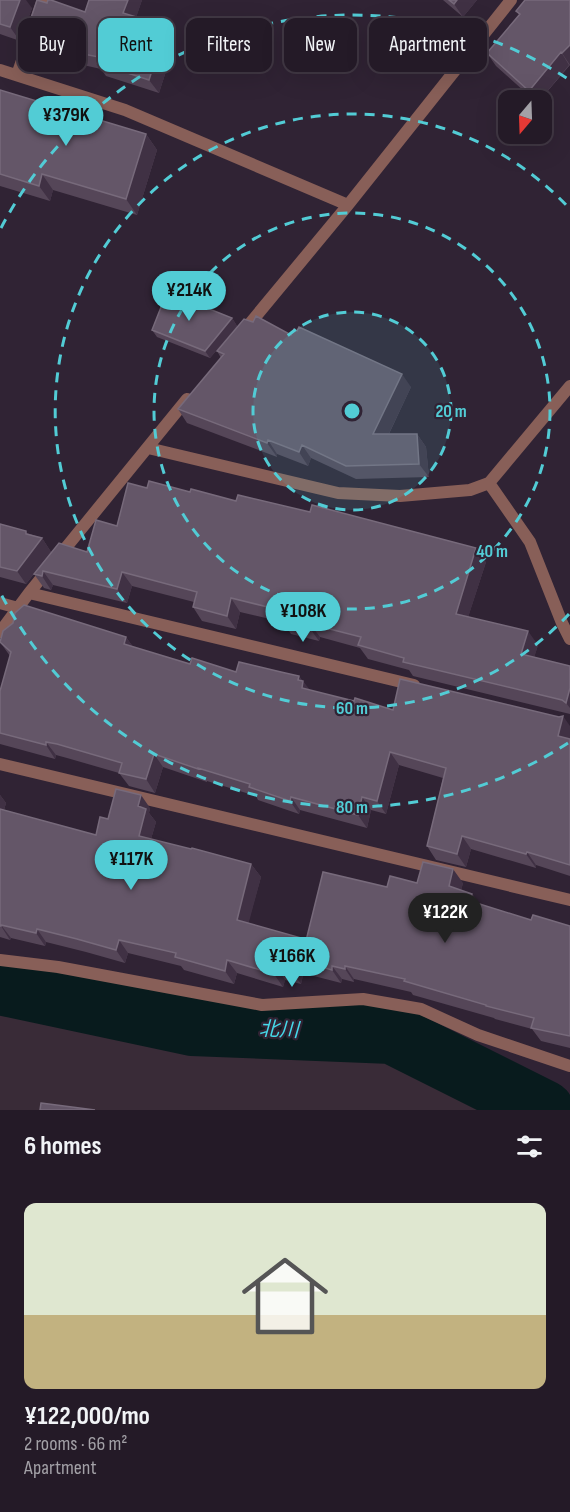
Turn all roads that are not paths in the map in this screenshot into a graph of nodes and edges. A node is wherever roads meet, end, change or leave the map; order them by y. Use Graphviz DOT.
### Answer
graph roads {
  1 [pos="43,0"];
  2 [pos="511,0"];
  3 [pos="0,70"];
  4 [pos="17,75"];
  5 [pos="348,205"];
  6 [pos="237,340"];
  7 [pos="570,386"];
  8 [pos="192,394"];
  9 [pos="147,447"];
  10 [pos="489,483"];
  11 [pos="29,593"];
  12 [pos="0,603"];
  13 [pos="18,608"];
  14 [pos="0,632"];
  15 [pos="570,639"];
  16 [pos="420,687"];
  17 [pos="0,764"];
  18 [pos="570,900"];
  19 [pos="0,960"];
  20 [pos="570,1066"];
  1 -- 4 [label="street"];
  2 -- 5 [label="street"];
  3 -- 4 [label="street"];
  4 -- 5 [label="street"];
  5 -- 6 [label="street"];
  7 -- 10 [label="street"];
  8 -- 9 [label="street"];
  9 -- 10 [label="street"];
  9 -- 11 [label="street"];
  10 -- 15 [label="street"];
  11 -- 13 [label="street"];
  11 -- 16 [label="street"];
  12 -- 13 [label="street"];
  13 -- 14 [label="street"];
  17 -- 18 [label="street"];
  19 -- 20 [label="street"];
}
